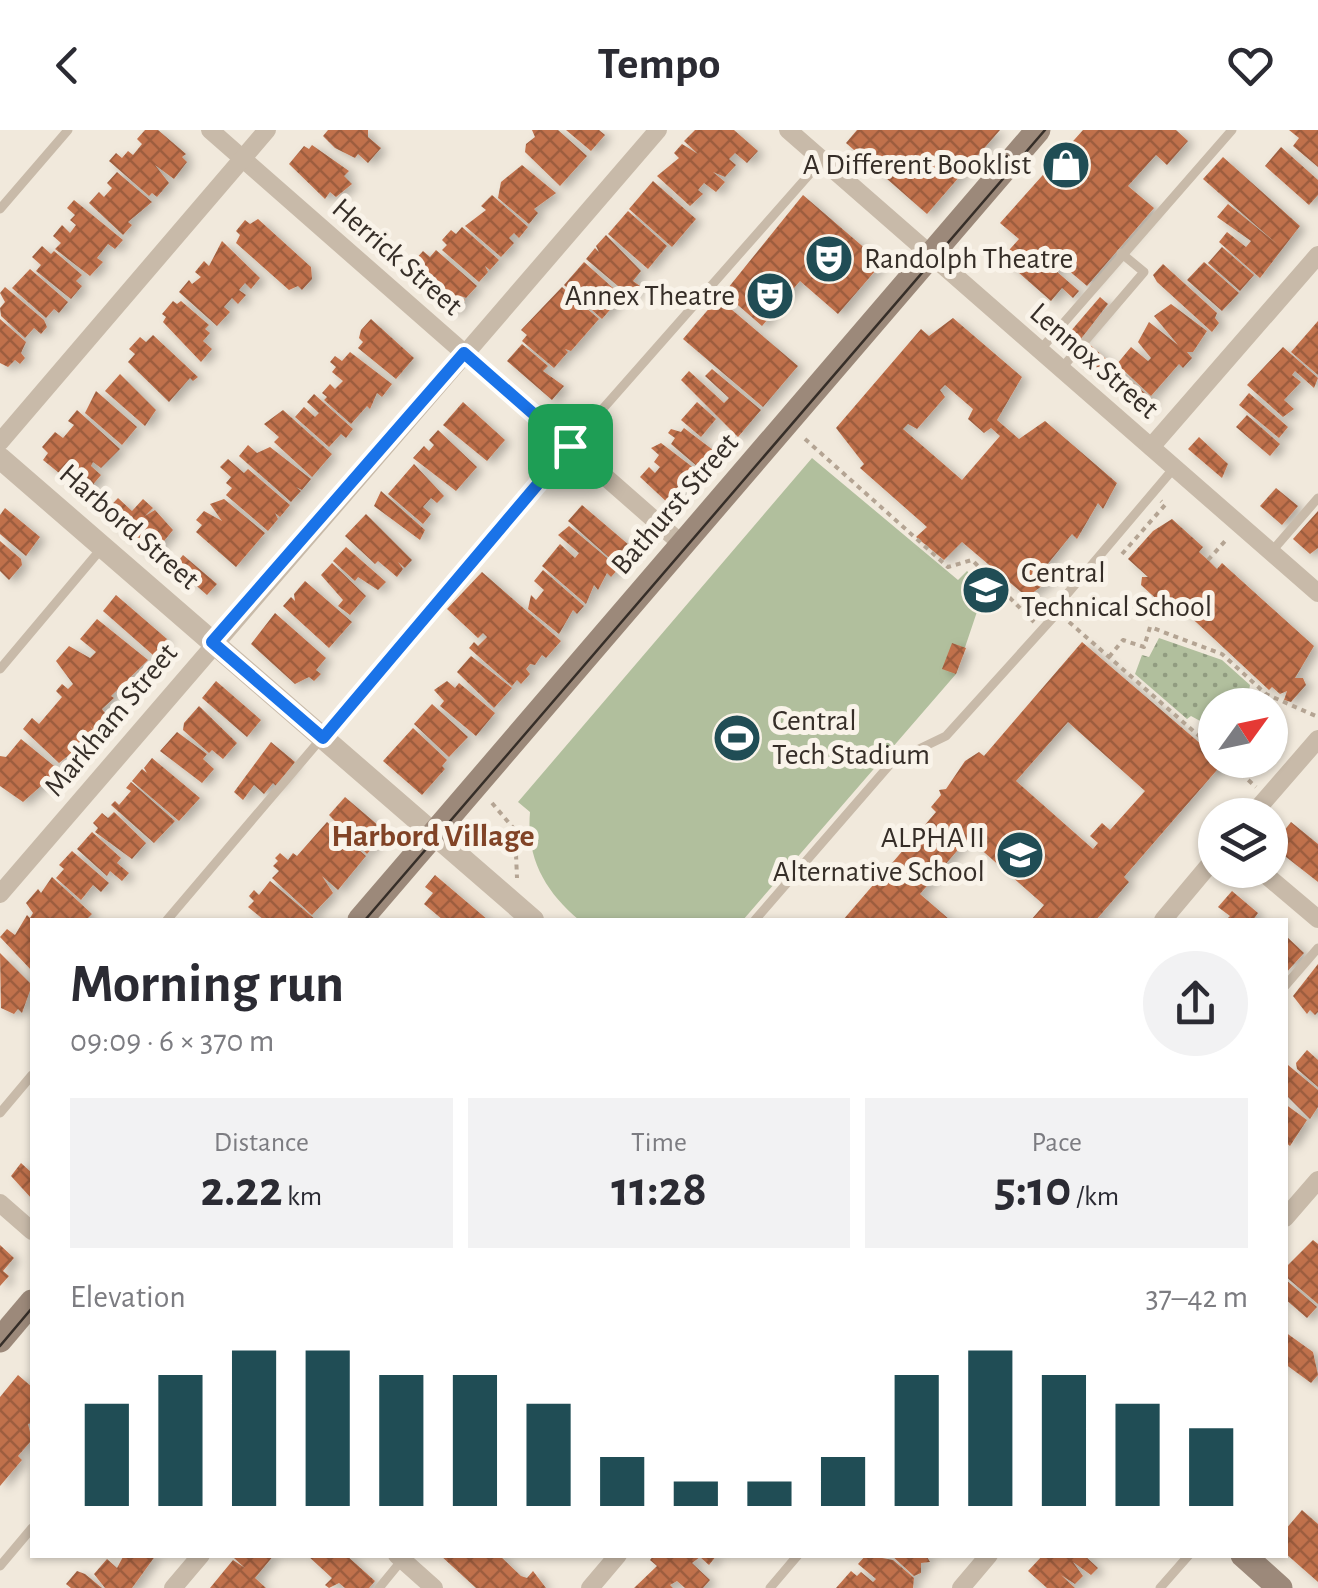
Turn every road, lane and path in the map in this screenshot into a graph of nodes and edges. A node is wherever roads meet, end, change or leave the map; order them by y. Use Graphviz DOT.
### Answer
graph roads {
  1 [pos="68,130"];
  2 [pos="210,130"];
  3 [pos="266,130"];
  4 [pos="658,130"];
  5 [pos="788,130"];
  6 [pos="1038,130"];
  7 [pos="1232,130"];
  8 [pos="242,158"];
  9 [pos="822,160"];
  10 [pos="0,210"];
  11 [pos="1122,253"];
  12 [pos="931,255"];
  13 [pos="1318,256"];
  14 [pos="1040,350"];
  15 [pos="464,353"];
  16 [pos="1061,369"];
  17 [pos="805,439"];
  18 [pos="0,442"];
  19 [pos="570,446"];
  20 [pos="1151,448"];
  21 [pos="0,458"];
  22 [pos="1176,466"];
  23 [pos="1318,498"];
  24 [pos="1164,504"];
  25 [pos="1230,535"];
  26 [pos="682,545"];
  27 [pos="103,547"];
  28 [pos="1272,551"];
  29 [pos="1122,554"];
  30 [pos="1208,560"];
  31 [pos="1318,593"];
  32 [pos="1059,611"];
  33 [pos="1042,630"];
  34 [pos="212,642"];
  35 [pos="1110,658"];
  36 [pos="0,669"];
  37 [pos="1259,688"];
  38 [pos="1288,704"];
  39 [pos="1318,717"];
  40 [pos="1198,735"];
  41 [pos="323,738"];
  42 [pos="1318,739"];
  43 [pos="1246,778"];
  44 [pos="1268,797"];
  45 [pos="492,804"];
  46 [pos="433,834"];
  47 [pos="517,878"];
  48 [pos="1198,878"];
  49 [pos="1281,888"];
  50 [pos="0,894"];
  51 [pos="168,918"];
  52 [pos="362,918"];
  53 [pos="531,918"];
  54 [pos="757,918"];
  55 [pos="1165,918"];
  56 [pos="1318,920"];
  57 [pos="1318,948"];
  58 [pos="1288,983"];
  59 [pos="30,1077"];
  60 [pos="0,1112"];
  61 [pos="1318,1180"];
  62 [pos="0,1203"];
  63 [pos="1288,1215"];
  64 [pos="30,1229"];
  65 [pos="30,1304"];
  66 [pos="0,1340"];
  67 [pos="30,1530"];
  68 [pos="198,1558"];
  69 [pos="401,1558"];
  70 [pos="403,1558"];
  71 [pos="615,1558"];
  72 [pos="795,1558"];
  73 [pos="987,1558"];
  74 [pos="1186,1558"];
  75 [pos="1246,1558"];
  76 [pos="0,1566"];
  77 [pos="173,1588"];
  78 [pos="379,1588"];
  79 [pos="434,1588"];
  80 [pos="590,1588"];
  81 [pos="770,1588"];
  82 [pos="961,1588"];
  83 [pos="1160,1588"];
  84 [pos="1280,1588"];
  1 -- 10 [label="lane"];
  2 -- 8 [label="street, Herrick Street"];
  3 -- 8 [label="street"];
  4 -- 15 [label="street, Markham Street"];
  5 -- 9 [label="street, Lennox Street"];
  6 -- 12 [label="main road, Bathurst Street"];
  7 -- 11 [label="lane"];
  8 -- 15 [label="street, Herrick Street"];
  8 -- 18 [label="street"];
  9 -- 12 [label="street, Lennox Street"];
  9 -- 19 [label="lane"];
  11 -- 14 [label="lane"];
  11 -- 16 [label="lane"];
  12 -- 14 [label="street, Lennox Street"];
  12 -- 26 [label="main road, Bathurst Street"];
  13 -- 20 [label="street"];
  14 -- 16 [label="street, Lennox Street"];
  15 -- 19 [label="street, Herrick Street"];
  15 -- 34 [label="street, Markham Street"];
  16 -- 20 [label="street, Lennox Street"];
  17 -- 33 [label="path"];
  19 -- 26 [label="street, Herrick Street"];
  19 -- 41 [label="lane"];
  20 -- 22 [label="street, Lennox Street"];
  21 -- 27 [label="street, Harbord Street"];
  22 -- 28 [label="street, Lennox Street"];
  22 -- 32 [label="lane"];
  23 -- 28 [label="lane"];
  24 -- 29 [label="path"];
  25 -- 30 [label="path"];
  26 -- 46 [label="main road, Bathurst Street"];
  27 -- 34 [label="street, Harbord Street"];
  27 -- 36 [label="lane"];
  28 -- 31 [label="street, Lennox Street"];
  32 -- 33 [label="lane"];
  32 -- 35 [label="path"];
  33 -- 54 [label="lane"];
  34 -- 41 [label="street, Harbord Street"];
  34 -- 50 [label="street, Markham Street"];
  35 -- 37 [label="path"];
  35 -- 40 [label="path"];
  38 -- 39 [label="path"];
  41 -- 46 [label="street, Harbord Street"];
  41 -- 51 [label="lane"];
  42 -- 44 [label="street"];
  43 -- 44 [label="path"];
  45 -- 47 [label="path"];
  46 -- 52 [label="main road, Bathurst Street"];
  46 -- 53 [label="street, Harbord Street"];
  48 -- 55 [label="street"];
  49 -- 56 [label="street"];
  57 -- 58 [label="lane"];
  59 -- 60 [label="lane"];
  61 -- 63 [label="street"];
  62 -- 64 [label="street"];
  65 -- 66 [label="main road"];
  67 -- 76 [label="lane"];
  68 -- 77 [label="street"];
  69 -- 78 [label="lane"];
  70 -- 79 [label="street"];
  71 -- 80 [label="street"];
  72 -- 81 [label="lane"];
  73 -- 82 [label="street"];
  74 -- 83 [label="lane"];
  75 -- 84 [label="main road"];
}
